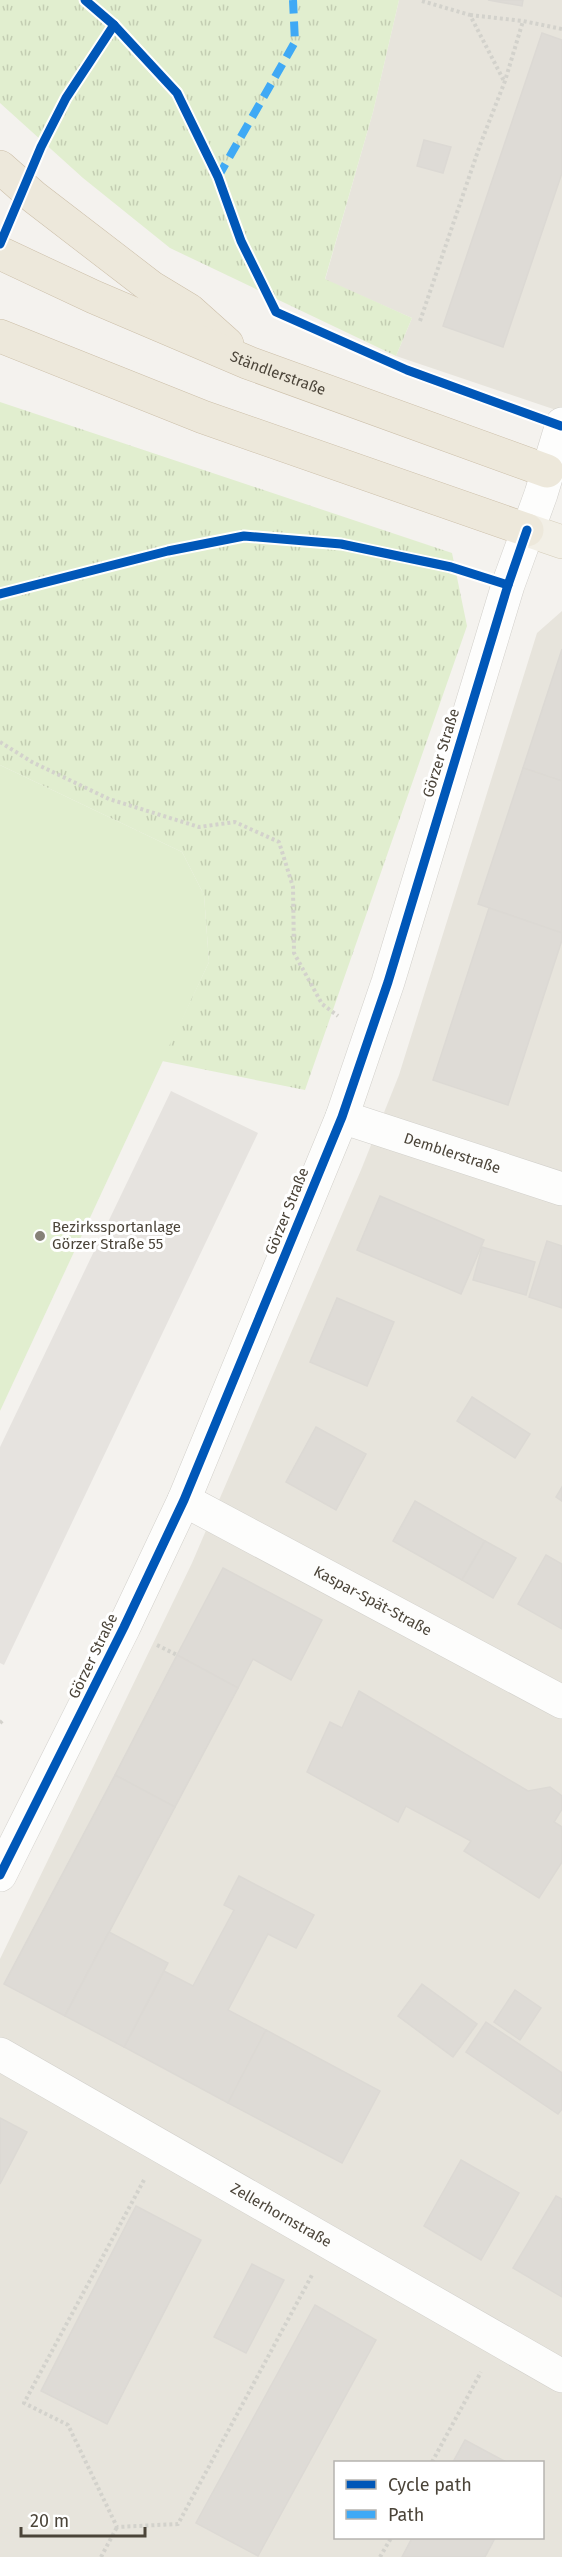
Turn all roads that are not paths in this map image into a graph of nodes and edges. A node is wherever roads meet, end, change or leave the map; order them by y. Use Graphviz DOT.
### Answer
graph roads {
  1 [pos="0,167"];
  2 [pos="0,253"];
  3 [pos="0,336"];
  4 [pos="249,363"];
  5 [pos="562,424"];
  6 [pos="555,473"];
  7 [pos="527,530"];
  8 [pos="562,542"];
  9 [pos="342,1117"];
  10 [pos="562,1189"];
  11 [pos="184,1500"];
  12 [pos="562,1702"];
  13 [pos="0,1875"];
  14 [pos="0,2054"];
  15 [pos="562,2376"];
  1 -- 4 [label="highway"];
  2 -- 4 [label="highway, Ständlerstraße"];
  3 -- 7 [label="highway"];
  4 -- 6 [label="highway, Ständlerstraße"];
  5 -- 6 [label="street, Görzer Straße"];
  6 -- 7 [label="street, Görzer Straße"];
  7 -- 8 [label="main road"];
  7 -- 9 [label="street, Görzer Straße"];
  9 -- 10 [label="street, Demblerstraße"];
  9 -- 11 [label="street, Görzer Straße"];
  11 -- 12 [label="street, Kaspar-Spät-Straße"];
  11 -- 13 [label="street, Görzer Straße"];
  14 -- 15 [label="street, Zellerhornstraße"];
}
